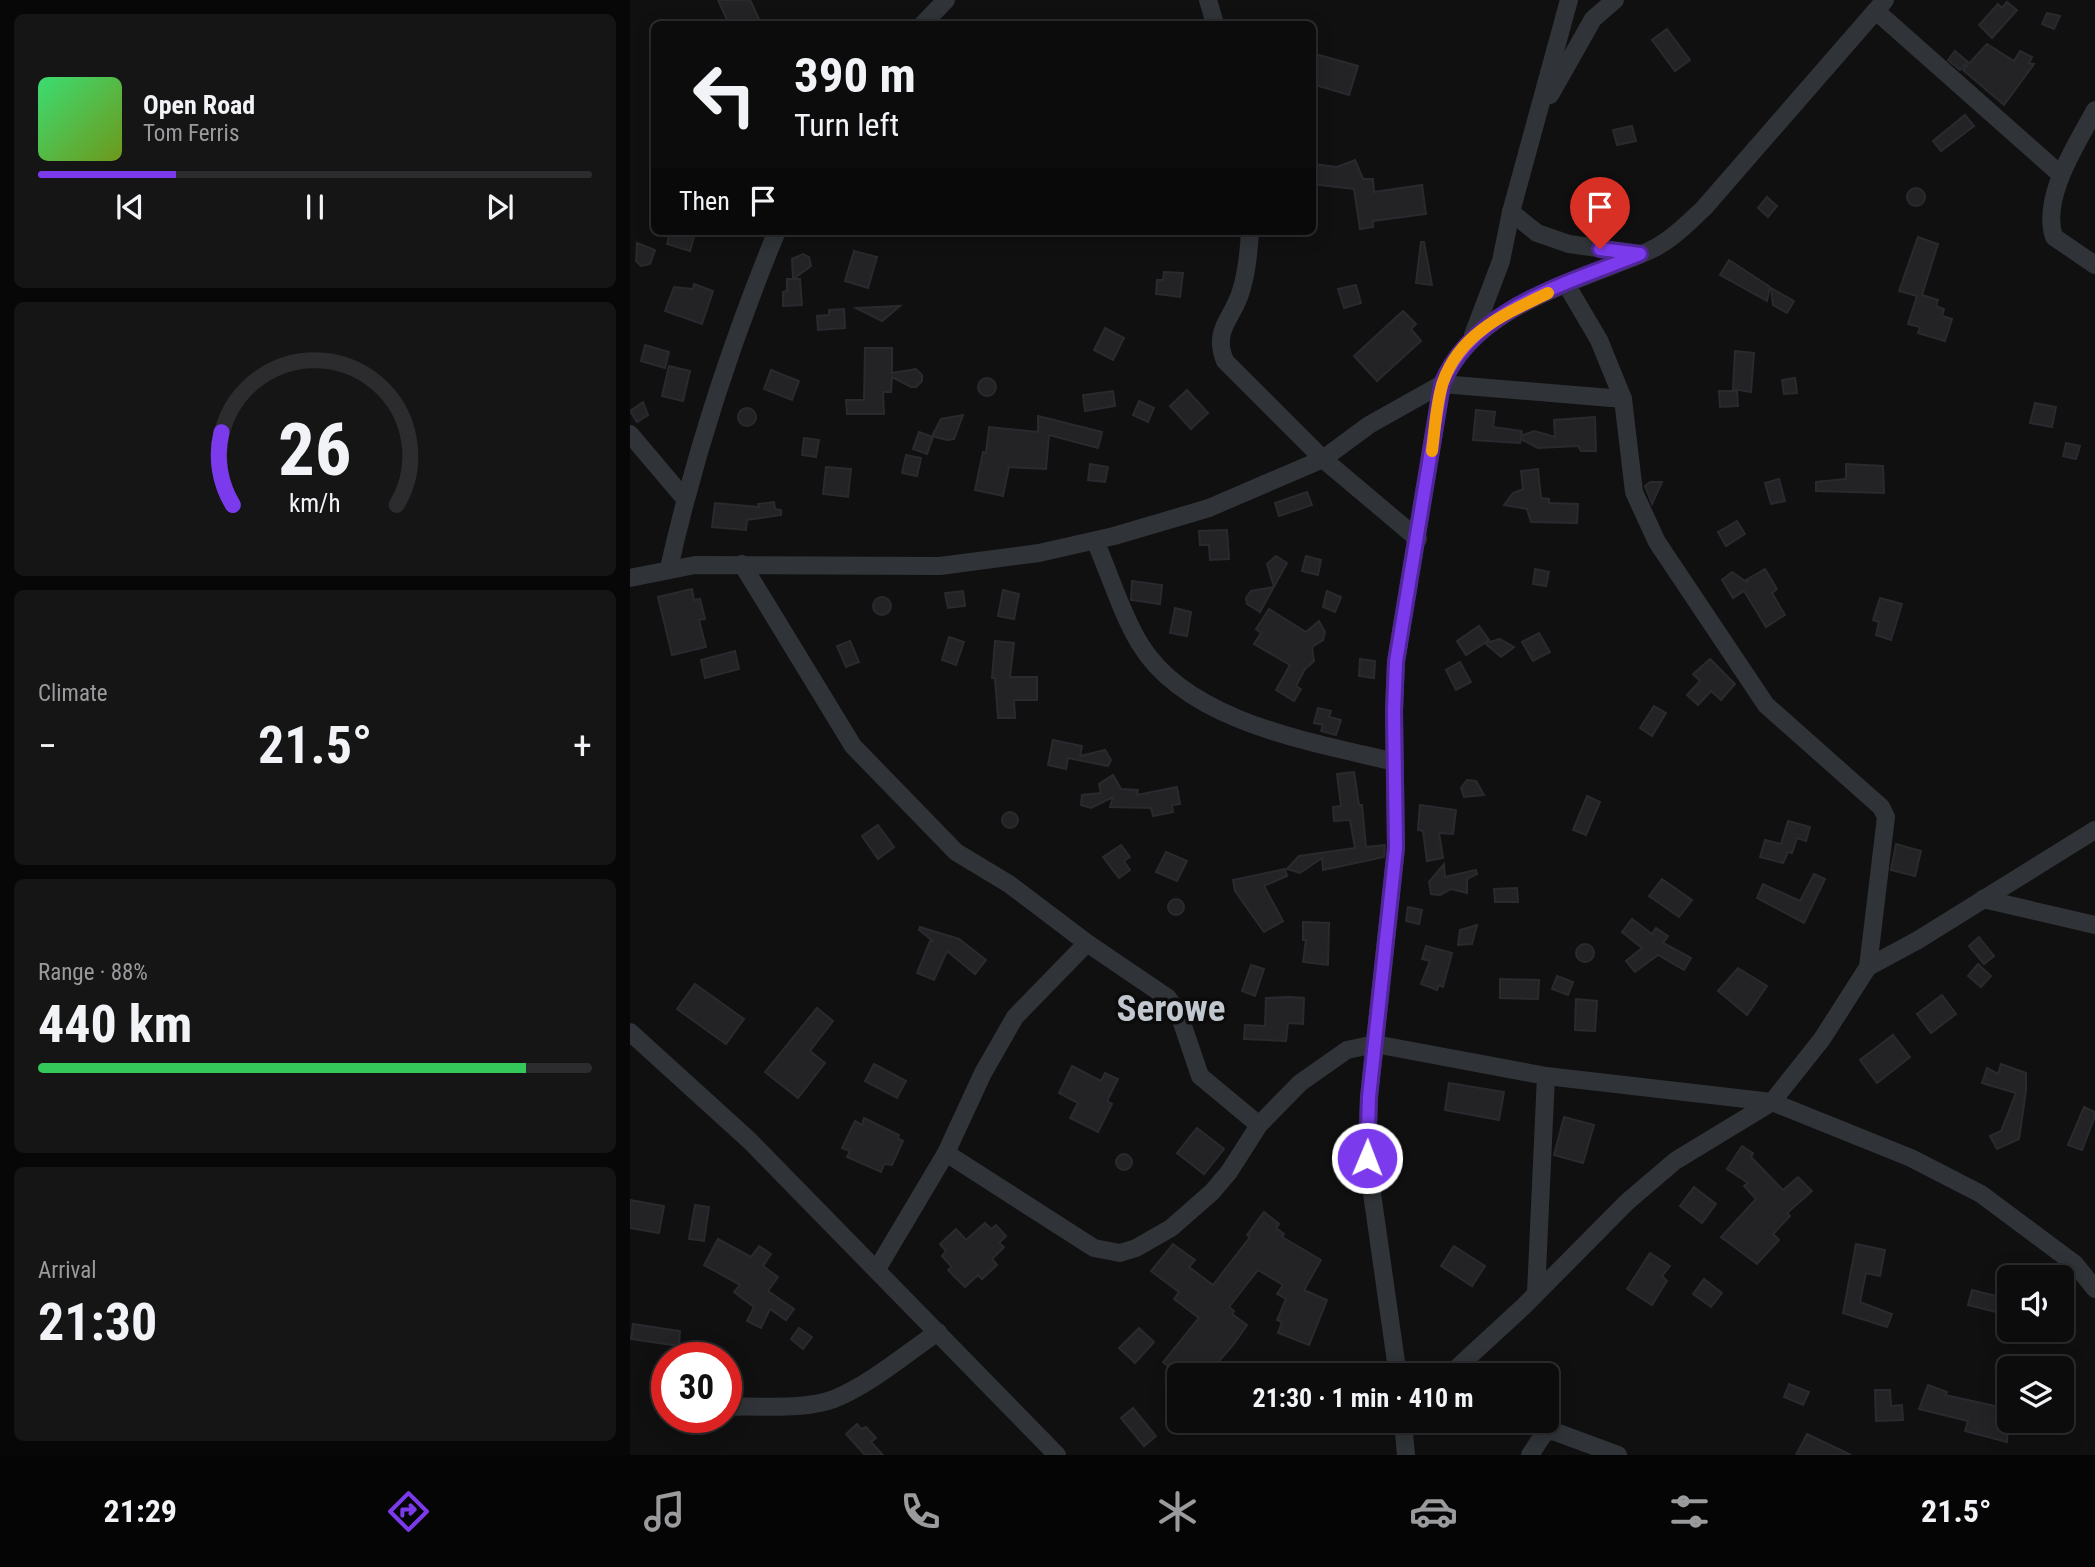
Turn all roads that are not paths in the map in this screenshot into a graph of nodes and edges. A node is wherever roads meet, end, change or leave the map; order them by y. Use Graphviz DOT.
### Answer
graph roads {
  1 [pos="946,0"];
  2 [pos="1208,0"];
  3 [pos="1569,0"];
  4 [pos="1615,0"];
  5 [pos="1881,5"];
  6 [pos="926,21"];
  7 [pos="1214,21"];
  8 [pos="2095,110"];
  9 [pos="1536,119"];
  10 [pos="2060,174"];
  11 [pos="1511,212"];
  12 [pos="775,235"];
  13 [pos="1249,235"];
  14 [pos="1640,254"];
  15 [pos="2095,265"];
  16 [pos="1566,284"];
  17 [pos="1473,335"];
  18 [pos="1442,384"];
  19 [pos="1623,399"];
  20 [pos="630,433"];
  21 [pos="1323,459"];
  22 [pos="685,499"];
  23 [pos="1418,539"];
  24 [pos="1095,541"];
  25 [pos="742,565"];
  26 [pos="669,568"];
  27 [pos="630,578"];
  28 [pos="1395,762"];
  29 [pos="2095,830"];
  30 [pos="1983,899"];
  31 [pos="2095,925"];
  32 [pos="1087,943"];
  33 [pos="1868,967"];
  34 [pos="630,1032"];
  35 [pos="1375,1044"];
  36 [pos="1546,1076"];
  37 [pos="1772,1102"];
  38 [pos="1259,1125"];
  39 [pos="946,1153"];
  40 [pos="877,1269"];
  41 [pos="2095,1289"];
  42 [pos="1536,1293"];
  43 [pos="938,1332"];
  44 [pos="1396,1363"];
  45 [pos="1462,1363"];
  46 [pos="742,1407"];
  47 [pos="1404,1433"];
  48 [pos="1057,1455"];
  49 [pos="1406,1455"];
  50 [pos="1530,1455"];
  51 [pos="1618,1455"];
  1 -- 6 [label="street"];
  2 -- 7 [label="street"];
  3 -- 9 [label="street"];
  4 -- 9 [label="street"];
  5 -- 10 [label="street"];
  5 -- 14 [label="street"];
  8 -- 10 [label="street"];
  9 -- 11 [label="street"];
  10 -- 15 [label="street"];
  11 -- 14 [label="street"];
  11 -- 17 [label="street"];
  12 -- 22 [label="street"];
  13 -- 21 [label="street"];
  14 -- 16 [label="street"];
  16 -- 17 [label="street"];
  16 -- 19 [label="street"];
  17 -- 18 [label="street"];
  18 -- 19 [label="street"];
  18 -- 21 [label="street"];
  18 -- 23 [label="street"];
  19 -- 33 [label="street"];
  20 -- 22 [label="street"];
  21 -- 23 [label="street"];
  21 -- 24 [label="street"];
  22 -- 26 [label="street"];
  23 -- 28 [label="street"];
  24 -- 25 [label="street"];
  24 -- 28 [label="street"];
  25 -- 26 [label="street"];
  25 -- 32 [label="street"];
  26 -- 27 [label="street"];
  28 -- 35 [label="street"];
  29 -- 30 [label="street"];
  30 -- 31 [label="street"];
  30 -- 33 [label="street"];
  32 -- 38 [label="street"];
  32 -- 39 [label="street"];
  33 -- 37 [label="street"];
  34 -- 40 [label="street"];
  35 -- 36 [label="street"];
  35 -- 38 [label="street"];
  35 -- 44 [label="street"];
  36 -- 37 [label="street"];
  36 -- 42 [label="street"];
  37 -- 41 [label="street"];
  37 -- 42 [label="street"];
  38 -- 39 [label="street"];
  39 -- 40 [label="street"];
  40 -- 43 [label="street"];
  42 -- 45 [label="street"];
  43 -- 46 [label="street"];
  43 -- 48 [label="street"];
  47 -- 49 [label="street"];
  50 -- 51 [label="street"];
}
